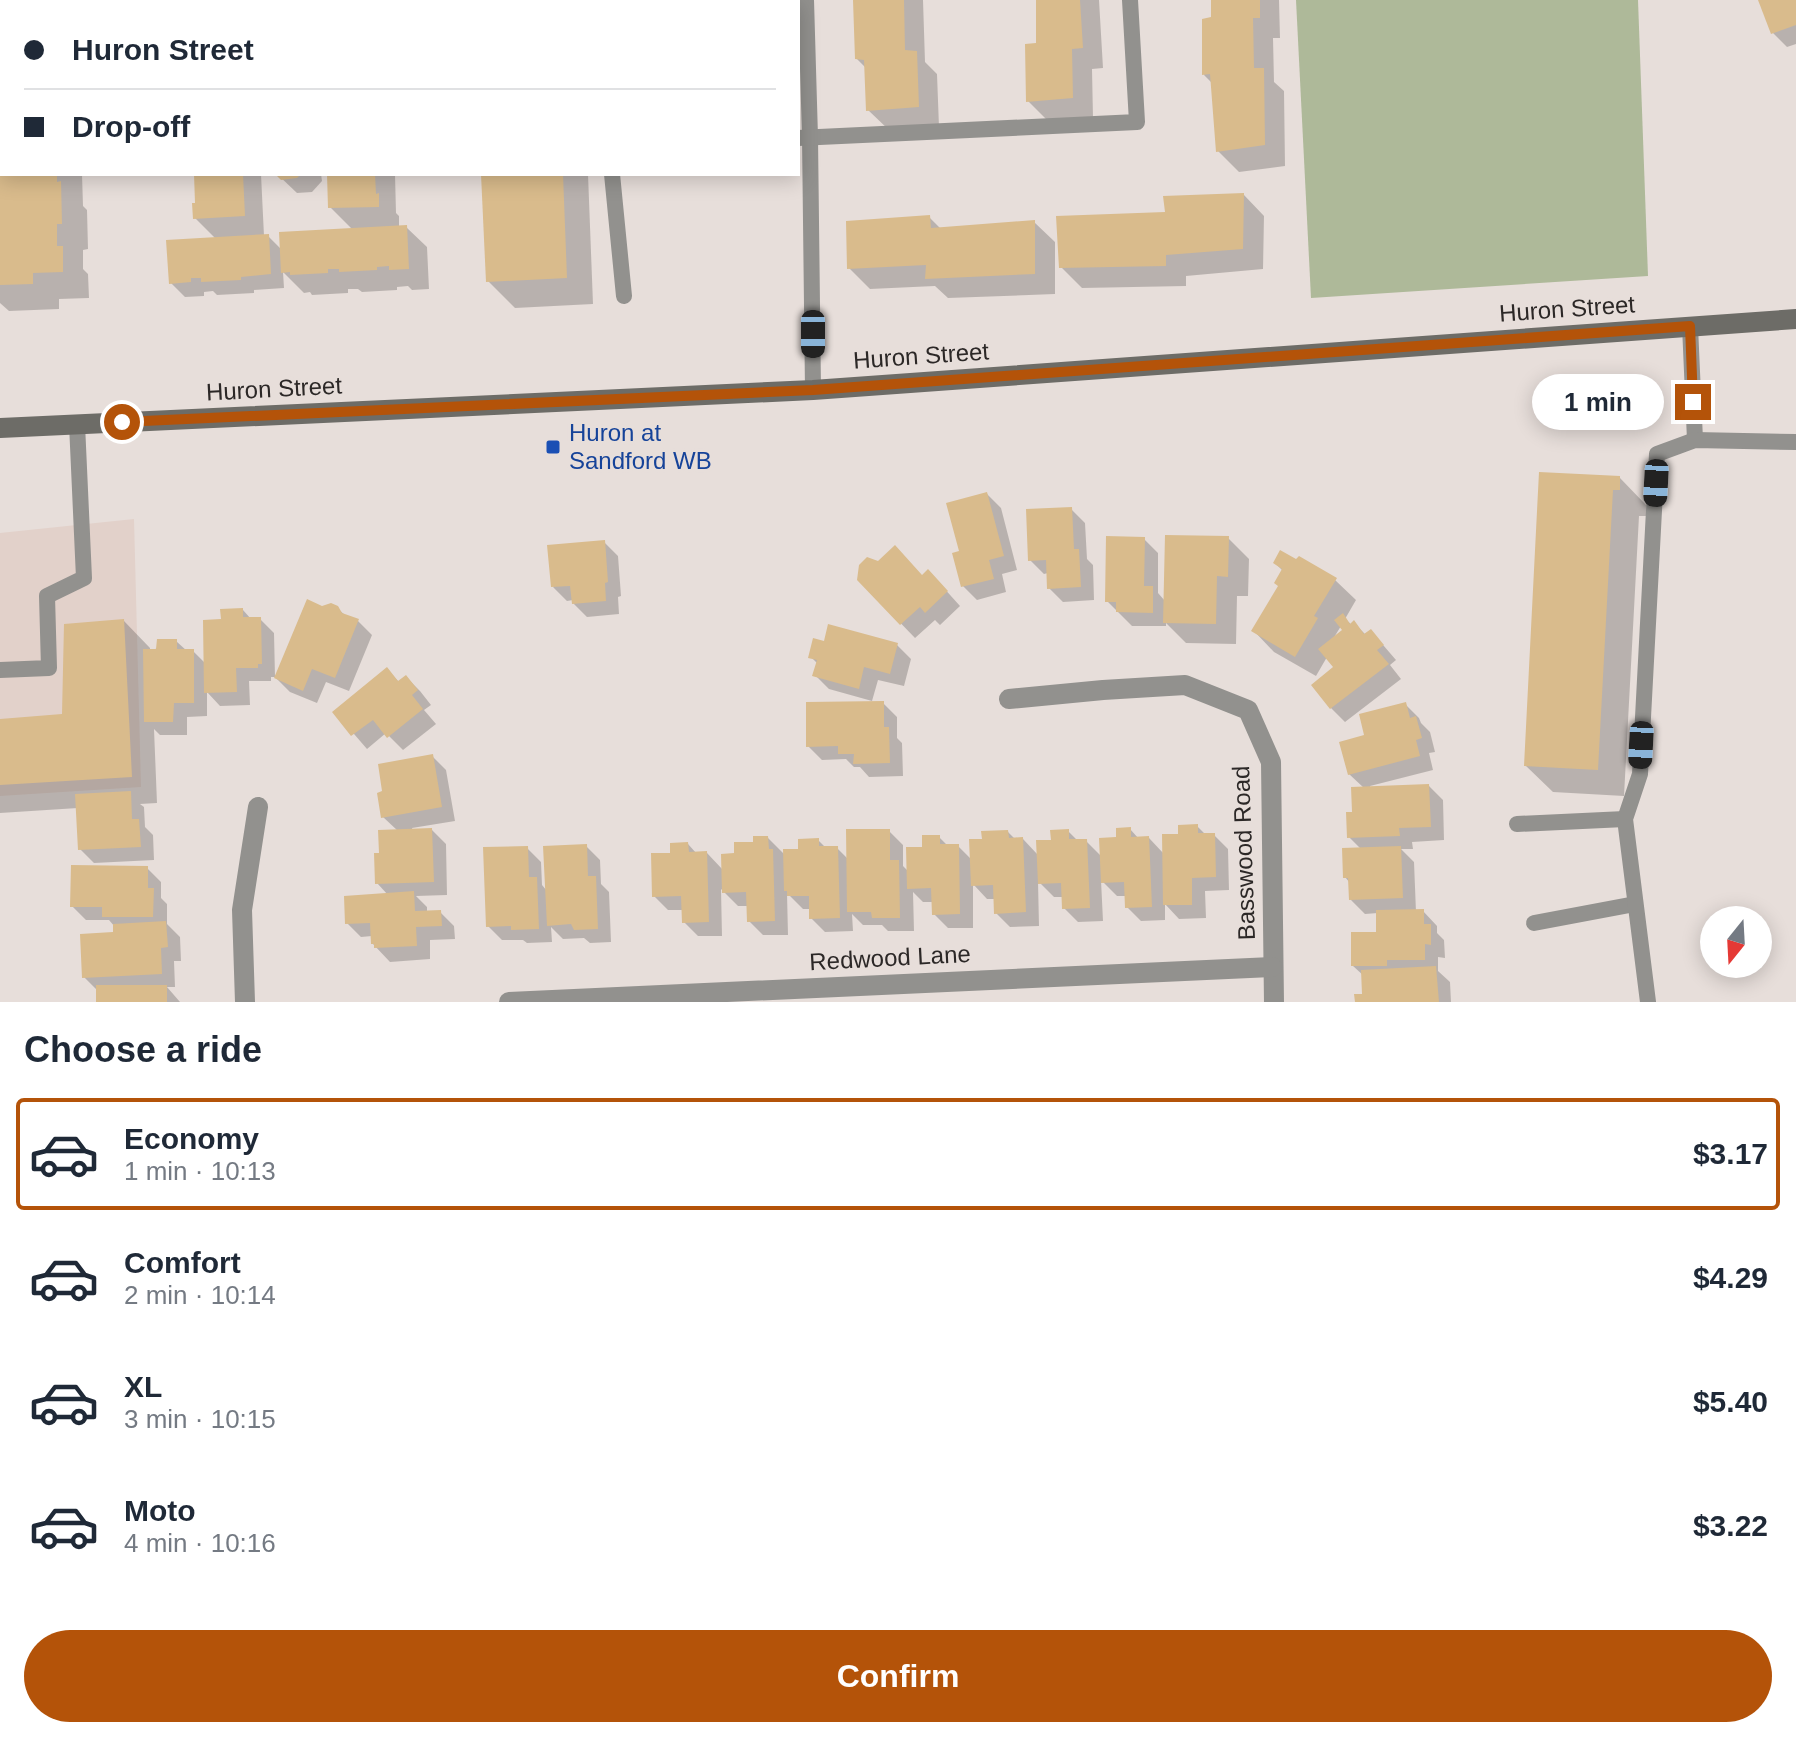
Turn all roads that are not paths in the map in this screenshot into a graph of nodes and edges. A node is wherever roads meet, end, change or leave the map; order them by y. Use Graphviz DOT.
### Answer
graph roads {
  1 [pos="806,0"];
  2 [pos="1130,0"];
  3 [pos="804,137"];
  4 [pos="612,176"];
  5 [pos="624,296"];
  6 [pos="1796,319"];
  7 [pos="1690,326"];
  8 [pos="813,390"];
  9 [pos="77,424"];
  10 [pos="0,428"];
  11 [pos="1695,440"];
  12 [pos="1796,442"];
  13 [pos="0,670"];
  14 [pos="1009,699"];
  15 [pos="258,807"];
  16 [pos="1625,819"];
  17 [pos="1517,824"];
  18 [pos="1635,904"];
  19 [pos="1534,923"];
  20 [pos="1272,967"];
  21 [pos="245,1002"];
  22 [pos="509,1002"];
  23 [pos="1274,1002"];
  24 [pos="1648,1002"];
  1 -- 3 [label="lane"];
  2 -- 3 [label="lane"];
  3 -- 8 [label="lane"];
  4 -- 5 [label="lane"];
  6 -- 7 [label="main road, Huron Street"];
  7 -- 8 [label="main road, Huron Street"];
  7 -- 11 [label="lane"];
  8 -- 9 [label="main road, Huron Street"];
  9 -- 10 [label="main road, Huron Street"];
  9 -- 13 [label="lane"];
  11 -- 12 [label="lane"];
  11 -- 16 [label="lane"];
  14 -- 20 [label="street, Basswood Road"];
  15 -- 21 [label="street"];
  16 -- 17 [label="lane"];
  16 -- 18 [label="lane"];
  18 -- 19 [label="lane"];
  18 -- 24 [label="lane"];
  20 -- 22 [label="street, Redwood Lane"];
  20 -- 23 [label="street, Basswood Road"];
}
